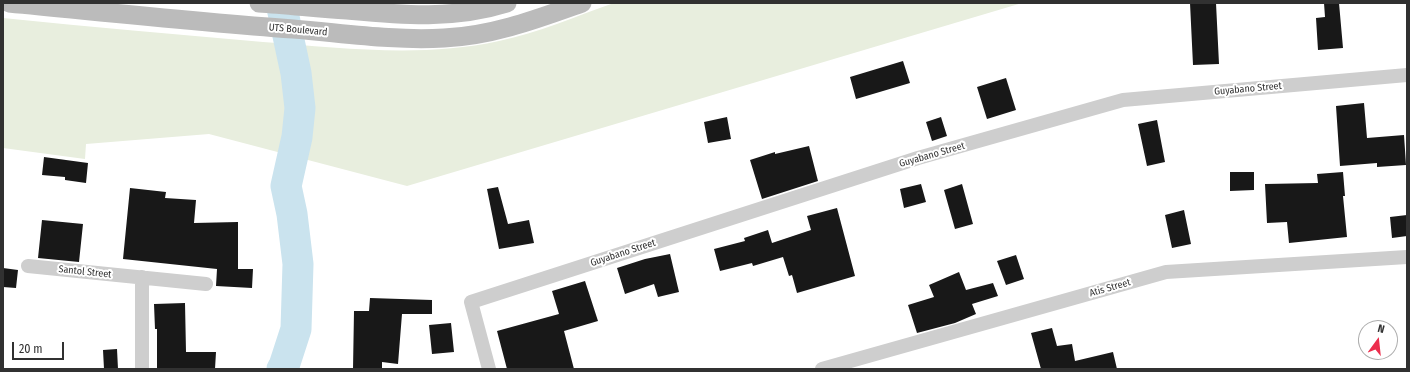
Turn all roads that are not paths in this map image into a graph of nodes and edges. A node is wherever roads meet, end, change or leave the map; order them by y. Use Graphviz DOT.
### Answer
graph roads {
  1 [pos="9,3"];
  2 [pos="259,3"];
  3 [pos="507,3"];
  4 [pos="582,3"];
  5 [pos="1407,75"];
  6 [pos="1407,257"];
  7 [pos="28,266"];
  8 [pos="142,278"];
  9 [pos="206,284"];
  10 [pos="142,369"];
  11 [pos="489,369"];
  12 [pos="822,369"];
  1 -- 4 [label="main road, UTS Boulevard"];
  2 -- 3 [label="main road"];
  5 -- 11 [label="street, Guyabano Street"];
  6 -- 12 [label="street, Atis Street"];
  7 -- 8 [label="street, Santol Street"];
  8 -- 9 [label="street, Santol Street"];
  8 -- 10 [label="street"];
}
